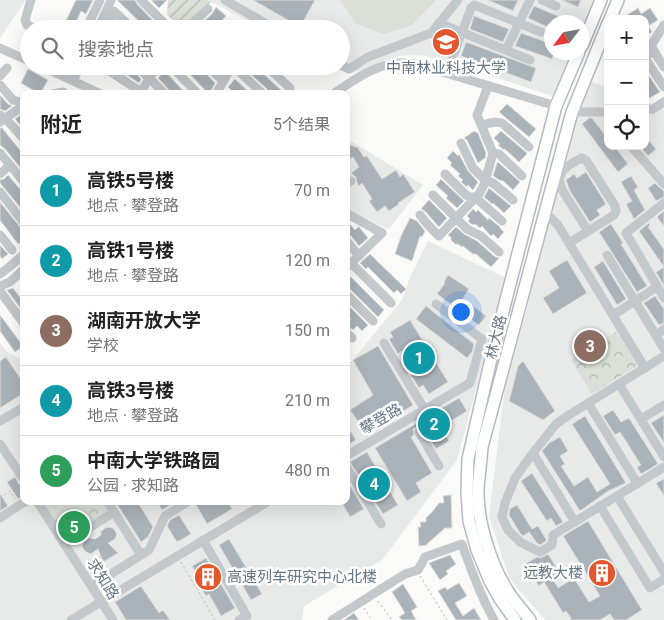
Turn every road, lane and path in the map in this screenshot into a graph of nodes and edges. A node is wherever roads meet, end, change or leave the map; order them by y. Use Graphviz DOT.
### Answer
graph roads {
  1 [pos="31,0"];
  2 [pos="100,0"];
  3 [pos="111,0"];
  4 [pos="141,0"];
  5 [pos="225,0"];
  6 [pos="458,0"];
  7 [pos="530,0"];
  8 [pos="542,0"];
  9 [pos="601,0"];
  10 [pos="618,0"];
  11 [pos="556,6"];
  12 [pos="208,9"];
  13 [pos="612,15"];
  14 [pos="26,20"];
  15 [pos="90,20"];
  16 [pos="102,20"];
  17 [pos="110,20"];
  18 [pos="124,20"];
  19 [pos="161,20"];
  20 [pos="196,20"];
  21 [pos="259,20"];
  22 [pos="519,22"];
  23 [pos="439,23"];
  24 [pos="664,25"];
  25 [pos="589,29"];
  26 [pos="461,32"];
  27 [pos="541,32"];
  28 [pos="604,33"];
  29 [pos="0,48"];
  30 [pos="506,50"];
  31 [pos="654,50"];
  32 [pos="20,57"];
  33 [pos="452,58"];
  34 [pos="530,60"];
  35 [pos="576,60"];
  36 [pos="664,67"];
  37 [pos="7,68"];
  38 [pos="350,68"];
  39 [pos="60,75"];
  40 [pos="69,75"];
  41 [pos="72,75"];
  42 [pos="115,75"];
  43 [pos="146,75"];
  44 [pos="151,75"];
  45 [pos="180,75"];
  46 [pos="213,75"];
  47 [pos="228,75"];
  48 [pos="242,75"];
  49 [pos="276,75"];
  50 [pos="0,76"];
  51 [pos="149,78"];
  52 [pos="69,79"];
  53 [pos="0,85"];
  54 [pos="488,86"];
  55 [pos="664,87"];
  56 [pos="290,88"];
  57 [pos="221,89"];
  58 [pos="92,90"];
  59 [pos="137,90"];
  60 [pos="143,90"];
  61 [pos="161,90"];
  62 [pos="194,90"];
  63 [pos="259,90"];
  64 [pos="339,90"];
  65 [pos="664,102"];
  66 [pos="20,103"];
  67 [pos="556,106"];
  68 [pos="20,107"];
  69 [pos="649,109"];
  70 [pos="572,112"];
  71 [pos="604,112"];
  72 [pos="664,113"];
  73 [pos="2,118"];
  74 [pos="482,126"];
  75 [pos="20,135"];
  76 [pos="461,142"];
  77 [pos="529,147"];
  78 [pos="634,150"];
  79 [pos="493,153"];
  80 [pos="0,154"];
  81 [pos="10,165"];
  82 [pos="0,174"];
  83 [pos="444,174"];
  84 [pos="522,176"];
  85 [pos="20,177"];
  86 [pos="486,180"];
  87 [pos="664,184"];
  88 [pos="433,195"];
  89 [pos="2,198"];
  90 [pos="475,198"];
  91 [pos="513,200"];
  92 [pos="664,203"];
  93 [pos="544,213"];
  94 [pos="350,215"];
  95 [pos="420,215"];
  96 [pos="20,218"];
  97 [pos="456,218"];
  98 [pos="502,221"];
  99 [pos="588,231"];
  100 [pos="0,235"];
  101 [pos="569,243"];
  102 [pos="350,245"];
  103 [pos="12,250"];
  104 [pos="499,252"];
  105 [pos="359,256"];
  106 [pos="607,256"];
  107 [pos="20,258"];
  108 [pos="350,264"];
  109 [pos="350,266"];
  110 [pos="0,274"];
  111 [pos="20,275"];
  112 [pos="0,286"];
  113 [pos="657,287"];
  114 [pos="0,292"];
  115 [pos="350,298"];
  116 [pos="664,298"];
  117 [pos="635,301"];
  118 [pos="391,303"];
  119 [pos="436,304"];
  120 [pos="613,315"];
  121 [pos="20,319"];
  122 [pos="373,321"];
  123 [pos="664,329"];
  124 [pos="656,335"];
  125 [pos="384,344"];
  126 [pos="664,349"];
  127 [pos="664,356"];
  128 [pos="645,368"];
  129 [pos="619,384"];
  130 [pos="588,403"];
  131 [pos="664,405"];
  132 [pos="20,410"];
  133 [pos="424,410"];
  134 [pos="641,419"];
  135 [pos="0,421"];
  136 [pos="414,425"];
  137 [pos="0,444"];
  138 [pos="533,453"];
  139 [pos="350,454"];
  140 [pos="664,457"];
  141 [pos="439,466"];
  142 [pos="664,467"];
  143 [pos="350,473"];
  144 [pos="20,474"];
  145 [pos="637,483"];
  146 [pos="617,496"];
  147 [pos="0,497"];
  148 [pos="20,501"];
  149 [pos="21,505"];
  150 [pos="40,505"];
  151 [pos="110,505"];
  152 [pos="182,505"];
  153 [pos="262,505"];
  154 [pos="600,506"];
  155 [pos="114,512"];
  156 [pos="0,518"];
  157 [pos="575,522"];
  158 [pos="381,524"];
  159 [pos="204,540"];
  160 [pos="64,544"];
  161 [pos="141,555"];
  162 [pos="184,568"];
  163 [pos="416,571"];
  164 [pos="664,572"];
  165 [pos="664,580"];
  166 [pos="92,586"];
  167 [pos="377,599"];
  168 [pos="101,601"];
  169 [pos="364,606"];
  170 [pos="71,620"];
  171 [pos="113,620"];
  172 [pos="215,620"];
  173 [pos="240,620"];
  174 [pos="332,620"];
  175 [pos="372,620"];
  176 [pos="392,620"];
  177 [pos="447,620"];
  178 [pos="494,620"];
  179 [pos="515,620"];
  180 [pos="530,620"];
  1 -- 14 [label="street"];
  2 -- 15 [label="street"];
  3 -- 16 [label="street"];
  4 -- 19 [label="street"];
  5 -- 21 [label="street"];
  6 -- 23 [label="street"];
  7 -- 22 [label="street"];
  8 -- 11 [label="street"];
  9 -- 25 [label="main road"];
  10 -- 13 [label="main road"];
  12 -- 20 [label="street"];
  17 -- 18 [label="street"];
  22 -- 26 [label="street"];
  22 -- 27 [label="street"];
  22 -- 30 [label="street"];
  23 -- 26 [label="street"];
  23 -- 38 [label="street"];
  24 -- 31 [label="street"];
  26 -- 30 [label="street"];
  26 -- 33 [label="street"];
  28 -- 70 [label="main road"];
  29 -- 32 [label="street"];
  30 -- 34 [label="street"];
  31 -- 36 [label="street"];
  31 -- 55 [label="street"];
  35 -- 67 [label="main road, 林大路"];
  37 -- 50 [label="street"];
  39 -- 52 [label="street"];
  40 -- 52 [label="street"];
  41 -- 52 [label="street"];
  42 -- 59 [label="street"];
  43 -- 51 [label="street"];
  44 -- 51 [label="street"];
  45 -- 62 [label="street"];
  46 -- 57 [label="street"];
  47 -- 57 [label="street"];
  48 -- 63 [label="street"];
  49 -- 56 [label="street"];
  51 -- 60 [label="street"];
  51 -- 61 [label="street"];
  52 -- 58 [label="street"];
  53 -- 66 [label="street"];
  54 -- 64 [label="street"];
  54 -- 67 [label="street"];
  54 -- 74 [label="street"];
  65 -- 69 [label="street"];
  67 -- 179 [label="main road, 林大路"];
  68 -- 73 [label="street"];
  69 -- 72 [label="street"];
  70 -- 71 [label="street"];
  70 -- 93 [label="main road"];
  73 -- 75 [label="street"];
  74 -- 77 [label="street"];
  74 -- 79 [label="street"];
  76 -- 86 [label="street"];
  78 -- 87 [label="street"];
  79 -- 84 [label="street"];
  79 -- 86 [label="street"];
  80 -- 81 [label="street"];
  81 -- 82 [label="street"];
  81 -- 85 [label="street"];
  83 -- 90 [label="street"];
  86 -- 90 [label="street"];
  86 -- 91 [label="street"];
  88 -- 97 [label="street"];
  89 -- 96 [label="street"];
  90 -- 97 [label="street"];
  90 -- 98 [label="street"];
  92 -- 113 [label="street"];
  93 -- 101 [label="street"];
  93 -- 180 [label="main road"];
  94 -- 105 [label="street"];
  95 -- 97 [label="street"];
  97 -- 104 [label="street"];
  99 -- 99 [label="street"];
  99 -- 101 [label="street"];
  100 -- 103 [label="street"];
  101 -- 120 [label="street"];
  102 -- 105 [label="street"];
  105 -- 108 [label="street"];
  106 -- 117 [label="street"];
  107 -- 110 [label="street"];
  109 -- 118 [label="street"];
  111 -- 112 [label="street"];
  113 -- 116 [label="street"];
  113 -- 117 [label="street"];
  114 -- 121 [label="street"];
  115 -- 122 [label="street"];
  117 -- 120 [label="street"];
  117 -- 124 [label="street"];
  119 -- 133 [label="street, 攀登路"];
  120 -- 128 [label="street"];
  123 -- 124 [label="street"];
  124 -- 126 [label="street"];
  125 -- 133 [label="street"];
  127 -- 128 [label="street"];
  128 -- 129 [label="street"];
  129 -- 130 [label="street"];
  129 -- 134 [label="street"];
  130 -- 138 [label="street"];
  130 -- 145 [label="street"];
  131 -- 134 [label="street"];
  132 -- 135 [label="street"];
  133 -- 136 [label="street, 攀登路"];
  134 -- 140 [label="street"];
  136 -- 139 [label="street, 攀登路"];
  136 -- 141 [label="street"];
  137 -- 144 [label="street"];
  138 -- 157 [label="street"];
  138 -- 157 [label="street"];
  142 -- 145 [label="street"];
  143 -- 158 [label="street"];
  145 -- 146 [label="street"];
  146 -- 154 [label="street"];
  146 -- 164 [label="street"];
  147 -- 148 [label="path"];
  149 -- 156 [label="street"];
  150 -- 160 [label="street, 求知路"];
  151 -- 155 [label="street"];
  152 -- 161 [label="street"];
  153 -- 159 [label="street"];
  154 -- 157 [label="street"];
  154 -- 165 [label="street"];
  155 -- 160 [label="street"];
  155 -- 161 [label="street"];
  159 -- 168 [label="street"];
  159 -- 173 [label="street"];
  160 -- 166 [label="street, 求知路"];
  161 -- 166 [label="street"];
  162 -- 172 [label="path"];
  163 -- 174 [label="street"];
  163 -- 177 [label="path"];
  163 -- 178 [label="street"];
  166 -- 168 [label="street, 求知路"];
  167 -- 176 [label="path"];
  168 -- 170 [label="street"];
  168 -- 171 [label="street, 求知路"];
  169 -- 175 [label="path"];
}
